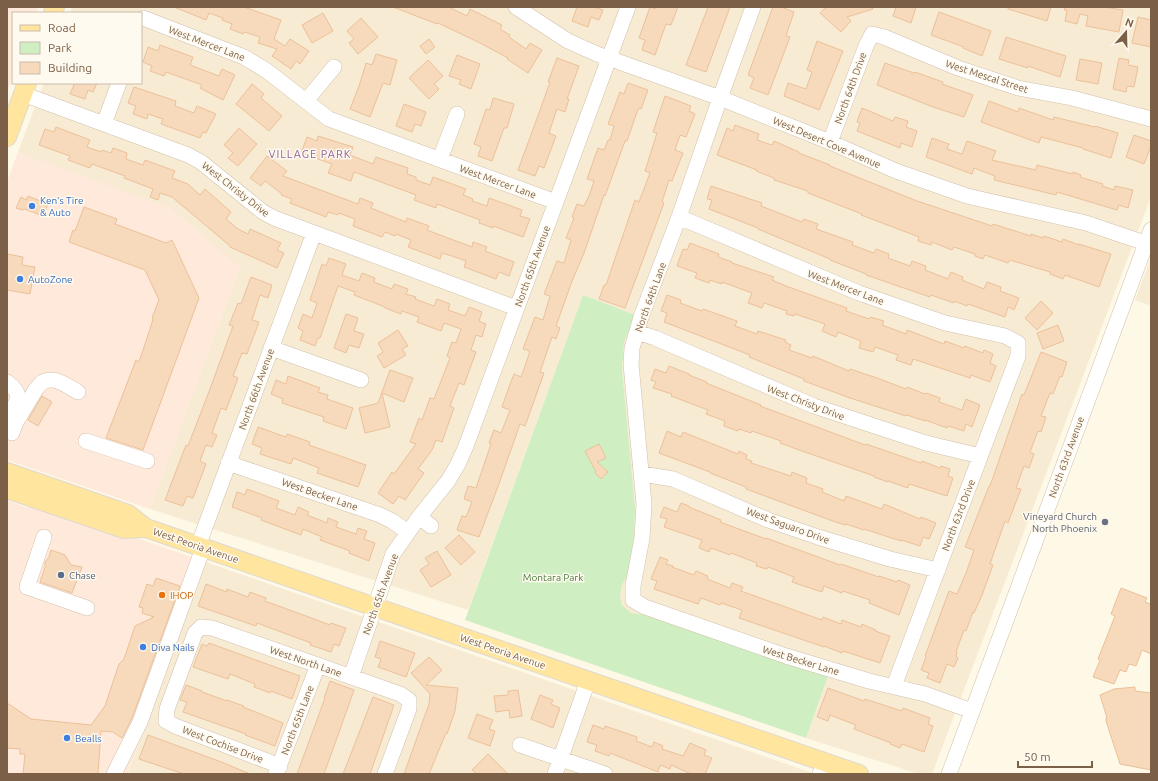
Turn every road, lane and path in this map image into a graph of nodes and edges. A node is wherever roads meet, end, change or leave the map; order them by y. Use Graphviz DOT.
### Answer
graph roads {
  1 [pos="516,7"];
  2 [pos="628,7"];
  3 [pos="753,7"];
  4 [pos="144,16"];
  5 [pos="872,34"];
  6 [pos="609,58"];
  7 [pos="334,67"];
  8 [pos="119,84"];
  9 [pos="25,89"];
  10 [pos="720,98"];
  11 [pos="306,101"];
  12 [pos="457,114"];
  13 [pos="1151,119"];
  14 [pos="104,124"];
  15 [pos="7,137"];
  16 [pos="830,142"];
  17 [pos="440,159"];
  18 [pos="556,202"];
  19 [pos="679,216"];
  20 [pos="314,233"];
  21 [pos="1149,239"];
  22 [pos="516,308"];
  23 [pos="637,332"];
  24 [pos="1018,343"];
  25 [pos="271,348"];
  26 [pos="361,380"];
  27 [pos="7,382"];
  28 [pos="78,392"];
  29 [pos="9,426"];
  30 [pos="86,441"];
  31 [pos="980,456"];
  32 [pos="147,462"];
  33 [pos="228,464"];
  34 [pos="7,472"];
  35 [pos="642,474"];
  36 [pos="7,489"];
  37 [pos="419,517"];
  38 [pos="431,526"];
  39 [pos="146,528"];
  40 [pos="408,532"];
  41 [pos="44,537"];
  42 [pos="200,547"];
  43 [pos="938,570"];
  44 [pos="633,600"];
  45 [pos="87,608"];
  46 [pos="375,608"];
  47 [pos="318,665"];
  48 [pos="351,677"];
  49 [pos="588,680"];
  50 [pos="894,686"];
  51 [pos="972,711"];
  52 [pos="166,721"];
  53 [pos="520,745"];
  54 [pos="561,759"];
  55 [pos="822,768"];
  56 [pos="278,770"];
  57 [pos="114,774"];
  58 [pos="385,774"];
  59 [pos="555,774"];
  60 [pos="605,774"];
  61 [pos="859,774"];
  62 [pos="949,774"];
  1 -- 6 [label="street, West Desert Cove Avenue"];
  2 -- 6 [label="street, North 65th Avenue"];
  3 -- 10 [label="street, North 64th Lane"];
  4 -- 11 [label="street, West Mercer Lane"];
  5 -- 13 [label="street, West Mescal Street"];
  5 -- 16 [label="street, North 64th Drive"];
  6 -- 10 [label="street, West Desert Cove Avenue"];
  6 -- 18 [label="street, North 65th Avenue"];
  7 -- 11 [label="street"];
  8 -- 14 [label="street"];
  9 -- 14 [label="street, West Christy Drive"];
  9 -- 15 [label="main road"];
  10 -- 16 [label="street, West Desert Cove Avenue"];
  10 -- 19 [label="street, North 64th Lane"];
  11 -- 17 [label="street, West Mercer Lane"];
  12 -- 17 [label="street"];
  14 -- 20 [label="street, West Christy Drive"];
  16 -- 21 [label="street, West Desert Cove Avenue"];
  17 -- 18 [label="street, West Mercer Lane"];
  18 -- 22 [label="street, North 65th Avenue"];
  19 -- 23 [label="street, North 64th Lane"];
  19 -- 24 [label="street, West Mercer Lane"];
  20 -- 22 [label="street, West Christy Drive"];
  20 -- 25 [label="street, North 66th Avenue"];
  21 -- 51 [label="street, North 63rd Avenue"];
  22 -- 37 [label="street, North 65th Avenue"];
  23 -- 31 [label="street, West Christy Drive"];
  23 -- 35 [label="street, North 64th Lane"];
  24 -- 31 [label="street, North 63rd Drive"];
  25 -- 26 [label="street"];
  25 -- 33 [label="street, North 66th Avenue"];
  27 -- 29 [label="street"];
  28 -- 29 [label="street"];
  30 -- 32 [label="street"];
  31 -- 43 [label="street, North 63rd Drive"];
  33 -- 40 [label="street, West Becker Lane"];
  33 -- 42 [label="street, North 66th Avenue"];
  34 -- 39 [label="main road, West Peoria Avenue"];
  35 -- 43 [label="street, West Saguaro Drive"];
  35 -- 44 [label="street, North 64th Lane"];
  36 -- 39 [label="main road, West Peoria Avenue"];
  37 -- 38 [label="street"];
  37 -- 40 [label="street, North 65th Avenue"];
  39 -- 42 [label="main road, West Peoria Avenue"];
  40 -- 46 [label="street, North 65th Avenue"];
  41 -- 45 [label="street"];
  42 -- 46 [label="main road, West Peoria Avenue"];
  42 -- 57 [label="street, North 66th Avenue"];
  43 -- 50 [label="street, North 63rd Drive"];
  44 -- 50 [label="street, West Becker Lane"];
  46 -- 48 [label="street, North 65th Avenue"];
  46 -- 49 [label="main road, West Peoria Avenue"];
  47 -- 48 [label="street, West North Lane"];
  47 -- 52 [label="street, West North Lane"];
  47 -- 56 [label="street, North 65th Lane"];
  48 -- 58 [label="street, West North Lane"];
  49 -- 54 [label="street"];
  49 -- 55 [label="main road, West Peoria Avenue"];
  50 -- 51 [label="street, West Becker Lane"];
  51 -- 62 [label="street, North 63rd Avenue"];
  52 -- 56 [label="street, West Cochise Drive"];
  53 -- 54 [label="street"];
  54 -- 59 [label="street"];
  54 -- 60 [label="street"];
  55 -- 61 [label="main road, West Peoria Avenue"];
}
